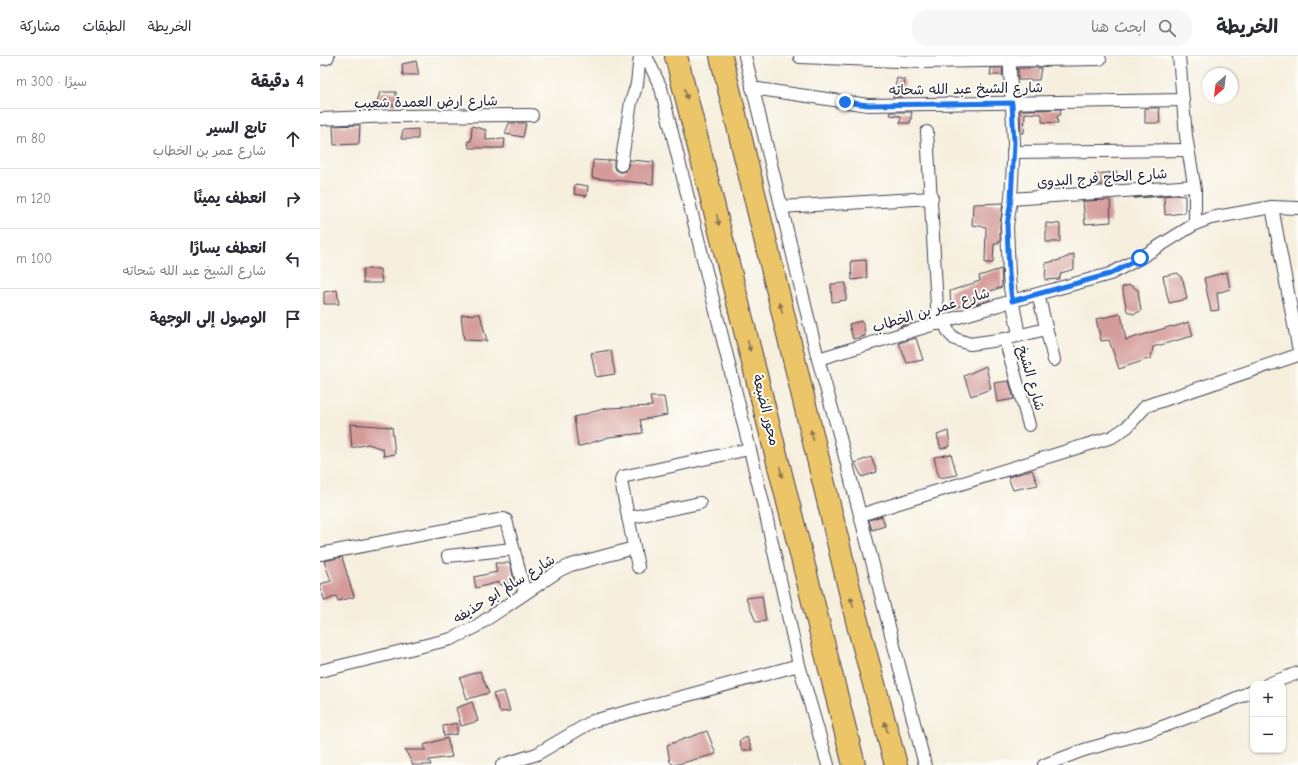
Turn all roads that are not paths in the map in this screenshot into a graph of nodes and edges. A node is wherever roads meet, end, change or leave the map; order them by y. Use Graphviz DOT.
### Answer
graph roads {
  1 [pos="328,56"];
  2 [pos="640,56"];
  3 [pos="646,56"];
  4 [pos="676,56"];
  5 [pos="721,56"];
  6 [pos="745,56"];
  7 [pos="1179,56"];
  8 [pos="800,57"];
  9 [pos="320,58"];
  10 [pos="1013,58"];
  11 [pos="1048,58"];
  12 [pos="1100,59"];
  13 [pos="752,88"];
  14 [pos="1182,100"];
  15 [pos="1012,103"];
  16 [pos="532,115"];
  17 [pos="320,119"];
  18 [pos="927,132"];
  19 [pos="1188,150"];
  20 [pos="1013,152"];
  21 [pos="621,165"];
  22 [pos="1194,186"];
  23 [pos="932,198"];
  24 [pos="1011,199"];
  25 [pos="781,207"];
  26 [pos="1272,207"];
  27 [pos="1298,208"];
  28 [pos="1195,224"];
  29 [pos="1038,294"];
  30 [pos="1012,301"];
  31 [pos="941,322"];
  32 [pos="1046,329"];
  33 [pos="1019,335"];
  34 [pos="1005,339"];
  35 [pos="1298,346"];
  36 [pos="1298,354"];
  37 [pos="818,359"];
  38 [pos="1054,360"];
  39 [pos="1029,425"];
  40 [pos="750,449"];
  41 [pos="700,503"];
  42 [pos="860,515"];
  43 [pos="628,518"];
  44 [pos="634,548"];
  45 [pos="513,549"];
  46 [pos="320,554"];
  47 [pos="448,556"];
  48 [pos="638,567"];
  49 [pos="525,593"];
  50 [pos="799,665"];
  51 [pos="320,671"];
  52 [pos="1298,673"];
  53 [pos="1276,681"];
  54 [pos="1250,692"];
  55 [pos="502,765"];
  56 [pos="828,765"];
  57 [pos="854,765"];
  58 [pos="896,765"];
  59 [pos="925,765"];
  60 [pos="1044,765"];
  1 -- 9 [label="street"];
  2 -- 21 [label="street"];
  3 -- 40 [label="street"];
  4 -- 57 [label="highway, محور الضبعة, one-way"];
  58 -- 5 [label="highway, one-way"];
  6 -- 13 [label="street"];
  7 -- 14 [label="street"];
  8 -- 10 [label="street"];
  10 -- 11 [label="street"];
  10 -- 15 [label="street"];
  11 -- 12 [label="street"];
  13 -- 15 [label="street, شارع الشيخ عبد الله شحاته"];
  13 -- 25 [label="street"];
  14 -- 15 [label="street, شارع الشيخ عبد الله شحاته"];
  14 -- 19 [label="street"];
  15 -- 20 [label="street"];
  16 -- 17 [label="street, شارع ارض العمدة شعيب"];
  18 -- 23 [label="street"];
  19 -- 20 [label="street"];
  19 -- 22 [label="street"];
  20 -- 24 [label="street"];
  22 -- 24 [label="street, شارع الحاج فرج البدوى"];
  22 -- 28 [label="street"];
  23 -- 25 [label="street"];
  23 -- 31 [label="street"];
  24 -- 30 [label="street"];
  25 -- 37 [label="street"];
  26 -- 27 [label="street, شارع عمر بن الخطاب"];
  26 -- 28 [label="street, شارع عمر بن الخطاب"];
  26 -- 35 [label="street"];
  28 -- 29 [label="street, شارع عمر بن الخطاب"];
  29 -- 30 [label="street, شارع عمر بن الخطاب"];
  29 -- 32 [label="street"];
  30 -- 31 [label="street, شارع عمر بن الخطاب"];
  30 -- 33 [label="street"];
  31 -- 34 [label="street"];
  31 -- 37 [label="street, شارع عمر بن الخطاب"];
  32 -- 33 [label="street"];
  32 -- 38 [label="street"];
  33 -- 34 [label="street"];
  34 -- 39 [label="street, شارع الشيخ"];
  36 -- 42 [label="street"];
  37 -- 42 [label="street"];
  40 -- 43 [label="street"];
  40 -- 50 [label="street"];
  41 -- 43 [label="street"];
  42 -- 59 [label="street"];
  43 -- 44 [label="street"];
  44 -- 48 [label="street"];
  44 -- 49 [label="street, شارع سالم ابو حذيفه"];
  45 -- 46 [label="street"];
  45 -- 47 [label="street"];
  45 -- 49 [label="street"];
  49 -- 51 [label="street, شارع سالم ابو حذيفه"];
  50 -- 55 [label="street"];
  50 -- 56 [label="street"];
  52 -- 53 [label="street"];
  54 -- 60 [label="street"];
}
